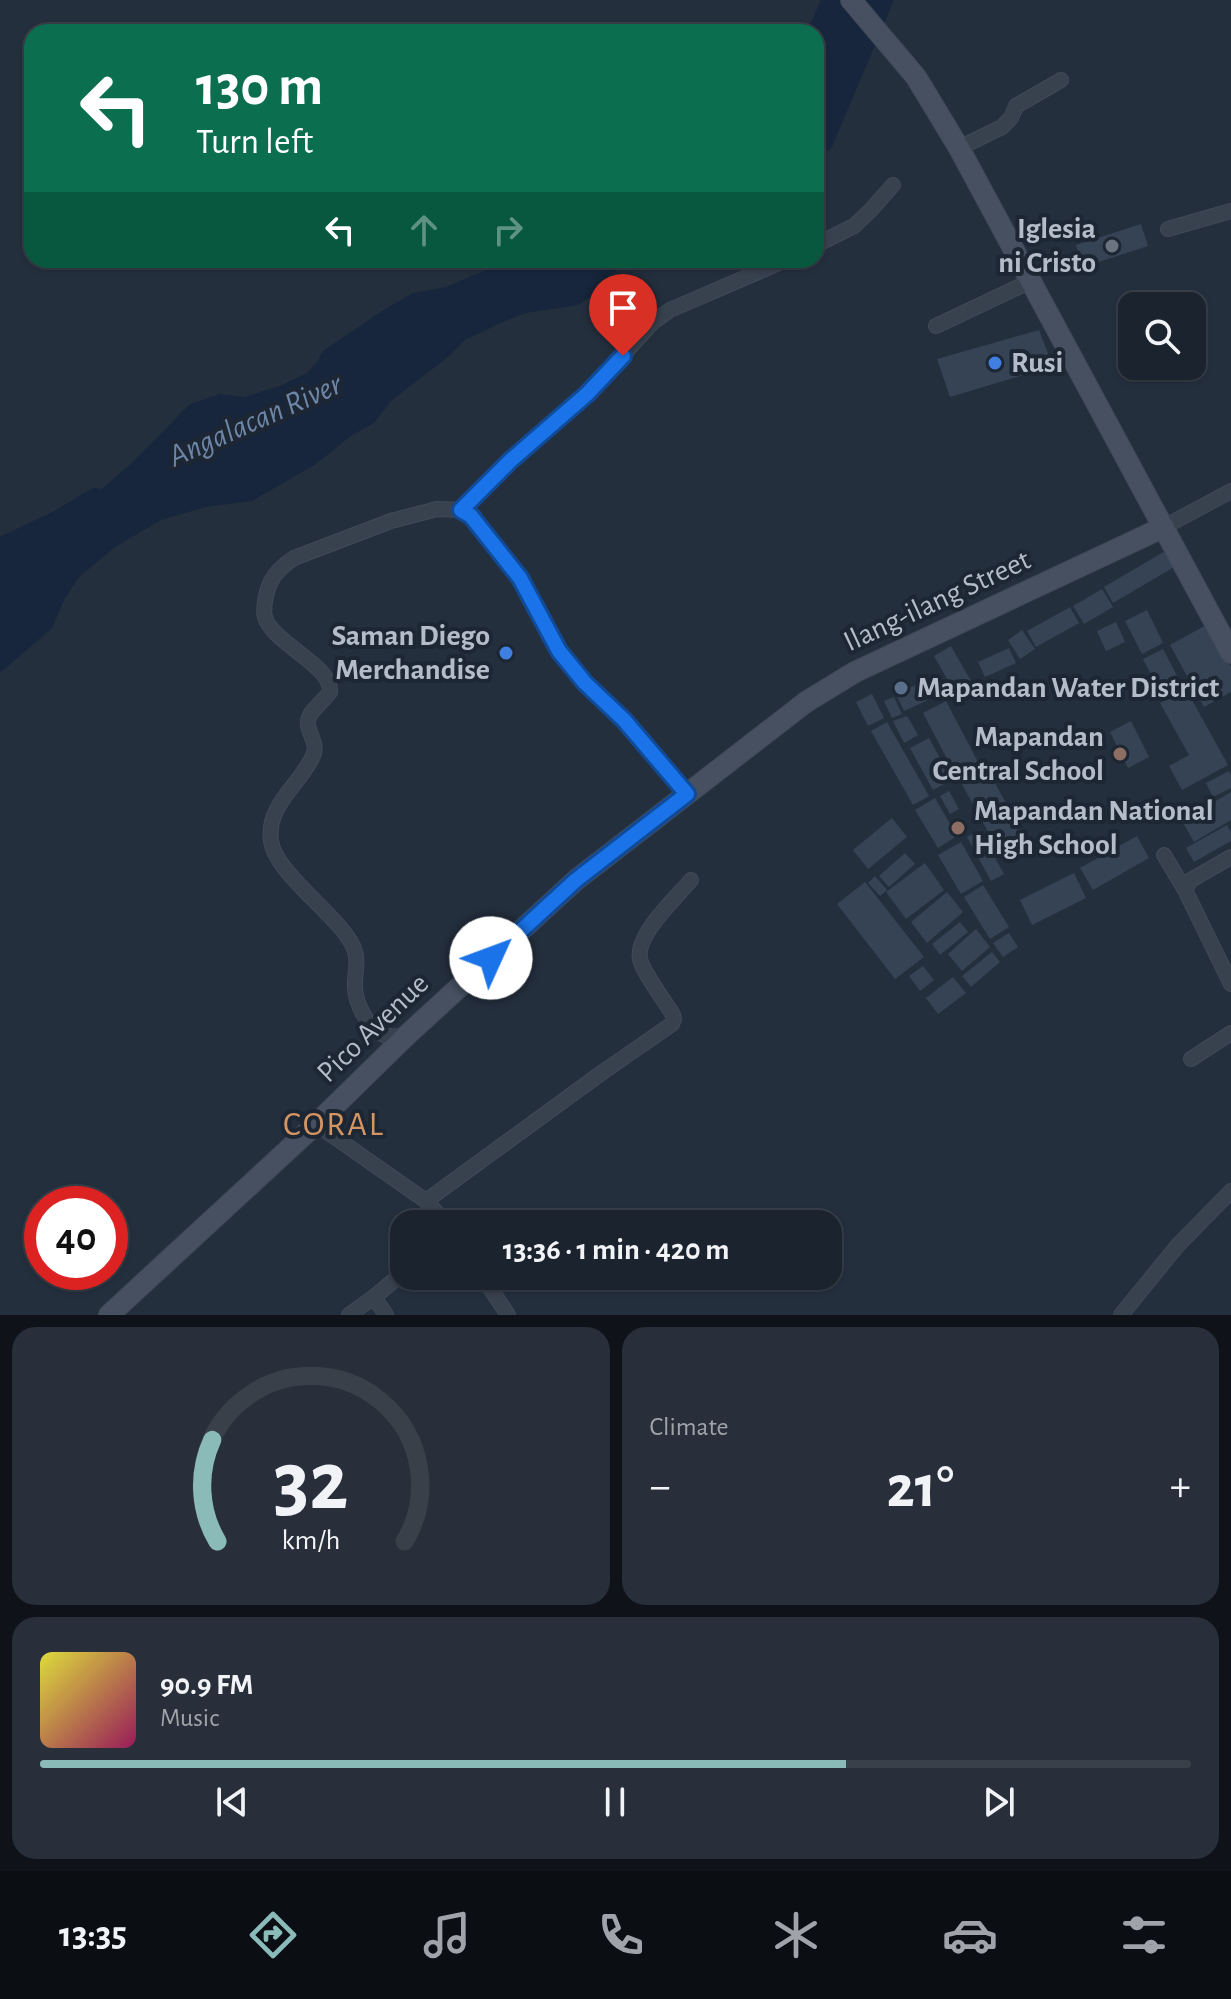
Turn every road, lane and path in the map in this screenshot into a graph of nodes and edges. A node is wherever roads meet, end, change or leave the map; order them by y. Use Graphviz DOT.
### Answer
graph roads {
  1 [pos="851,0"];
  2 [pos="1061,80"];
  3 [pos="959,148"];
  4 [pos="893,185"];
  5 [pos="1231,211"];
  6 [pos="1168,229"];
  7 [pos="824,241"];
  8 [pos="767,268"];
  9 [pos="1031,281"];
  10 [pos="936,326"];
  11 [pos="1231,491"];
  12 [pos="461,510"];
  13 [pos="1164,527"];
  14 [pos="1231,653"];
  15 [pos="687,794"];
  16 [pos="1164,855"];
  17 [pos="1231,857"];
  18 [pos="691,880"];
  19 [pos="1185,890"];
  20 [pos="1231,984"];
  21 [pos="1231,1033"];
  22 [pos="406,1036"];
  23 [pos="1191,1059"];
  24 [pos="316,1124"];
  25 [pos="1231,1191"];
  26 [pos="426,1201"];
  27 [pos="434,1210"];
  28 [pos="390,1284"];
  29 [pos="491,1290"];
  30 [pos="374,1297"];
  31 [pos="109,1315"];
  32 [pos="349,1315"];
  33 [pos="386,1315"];
  34 [pos="508,1315"];
  35 [pos="1121,1315"];
  1 -- 3 [label="street"];
  2 -- 3 [label="street"];
  3 -- 9 [label="street"];
  4 -- 7 [label="street"];
  5 -- 6 [label="street"];
  8 -- 12 [label="street"];
  9 -- 10 [label="street"];
  9 -- 13 [label="street"];
  11 -- 13 [label="street, Ilang-ilang Street"];
  12 -- 15 [label="street"];
  12 -- 22 [label="street"];
  13 -- 14 [label="street"];
  13 -- 15 [label="street, Ilang-ilang Street"];
  15 -- 22 [label="street, Pico Avenue"];
  16 -- 19 [label="street"];
  17 -- 19 [label="street"];
  18 -- 26 [label="street"];
  19 -- 20 [label="street"];
  21 -- 23 [label="street"];
  22 -- 24 [label="street, Pico Avenue"];
  24 -- 26 [label="street"];
  24 -- 31 [label="street, Pico Avenue"];
  25 -- 35 [label="street"];
  26 -- 27 [label="street"];
  28 -- 30 [label="street"];
  29 -- 34 [label="street"];
  30 -- 32 [label="street"];
  30 -- 33 [label="street"];
}
